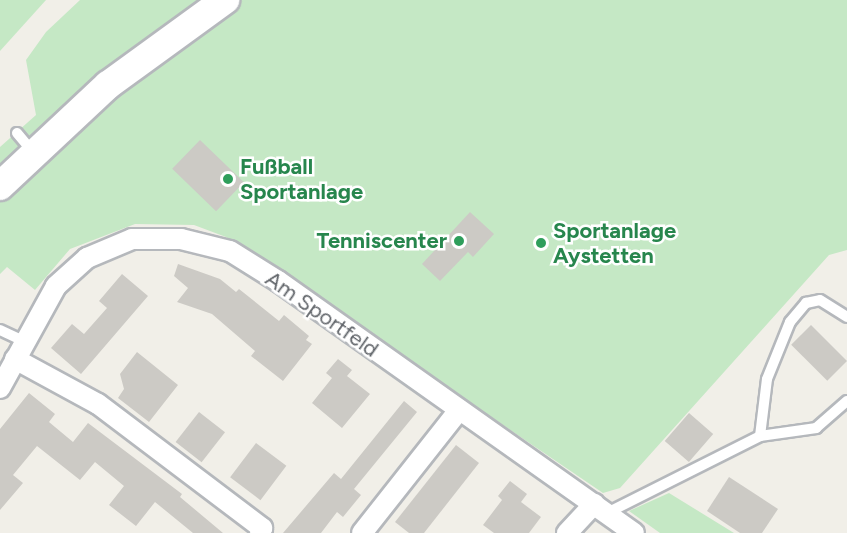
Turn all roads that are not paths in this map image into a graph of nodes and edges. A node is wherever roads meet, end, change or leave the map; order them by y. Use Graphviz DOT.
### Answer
graph roads {
  1 [pos="225,0"];
  2 [pos="0,186"];
  3 [pos="847,317"];
  4 [pos="0,330"];
  5 [pos="20,350"];
  6 [pos="0,388"];
  7 [pos="847,401"];
  8 [pos="459,410"];
  9 [pos="760,436"];
  10 [pos="614,518"];
  11 [pos="260,533"];
  12 [pos="362,533"];
  13 [pos="567,533"];
  1 -- 2 [label="main road"];
  3 -- 9 [label="lane"];
  4 -- 5 [label="lane"];
  5 -- 6 [label="street, Am Sportfeld"];
  5 -- 8 [label="street, Am Sportfeld"];
  5 -- 11 [label="street"];
  7 -- 9 [label="lane"];
  8 -- 10 [label="street, Am Sportfeld"];
  8 -- 12 [label="street"];
  9 -- 10 [label="lane"];
  10 -- 13 [label="street"];
}
